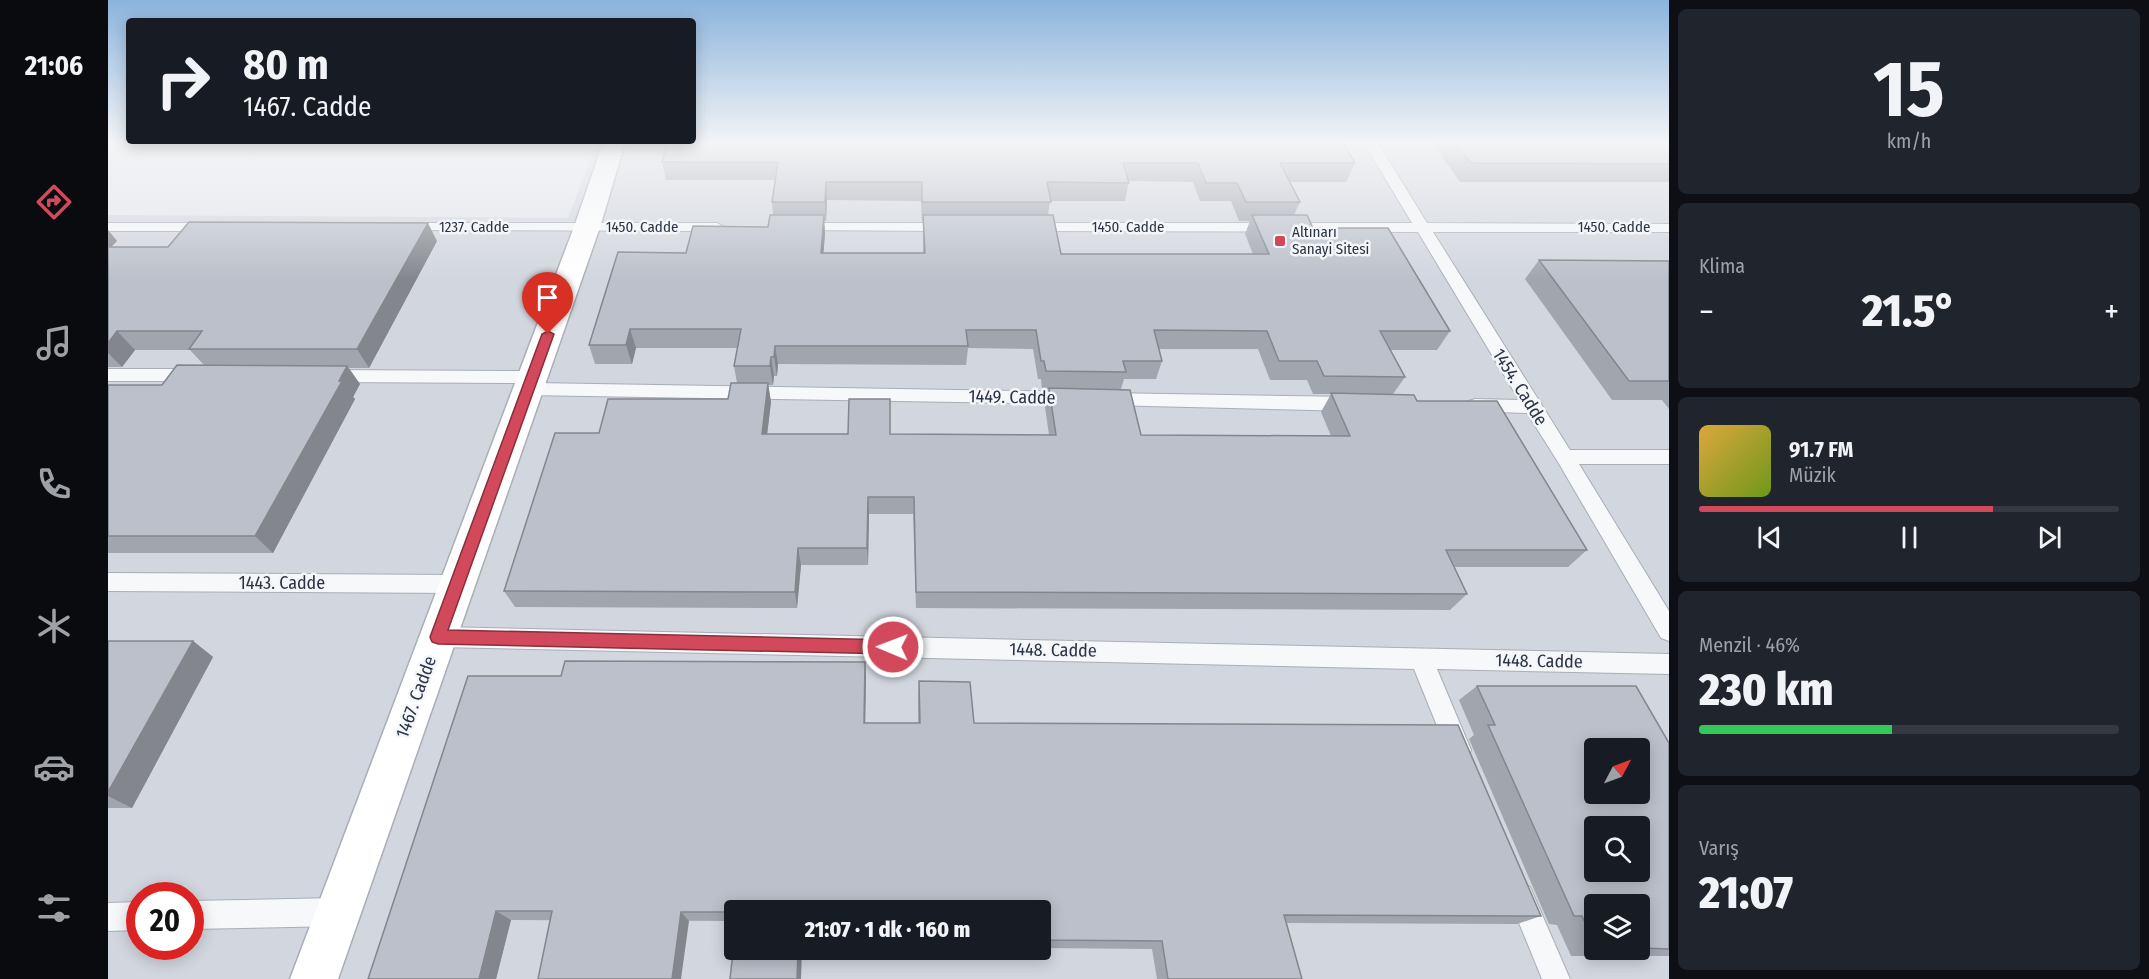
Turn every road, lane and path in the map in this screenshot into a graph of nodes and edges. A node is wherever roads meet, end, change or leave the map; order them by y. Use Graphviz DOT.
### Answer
graph roads {
  1 [pos="599,189"];
  2 [pos="1400,189"];
  3 [pos="1423,226"];
  4 [pos="108,227"];
  5 [pos="228,227"];
  6 [pos="395,227"];
  7 [pos="587,227"];
  8 [pos="730,227"];
  9 [pos="778,227"];
  10 [pos="969,227"];
  11 [pos="1017,227"];
  12 [pos="1669,228"];
  13 [pos="108,375"];
  14 [pos="214,375"];
  15 [pos="308,376"];
  16 [pos="530,383"];
  17 [pos="1376,404"];
  18 [pos="1460,406"];
  19 [pos="1532,407"];
  20 [pos="1565,457"];
  21 [pos="1669,457"];
  22 [pos="108,582"];
  23 [pos="456,584"];
  24 [pos="1669,631"];
  25 [pos="438,637"];
  26 [pos="1421,658"];
  27 [pos="1669,664"];
  28 [pos="1471,776"];
  29 [pos="1511,872"];
  30 [pos="338,912"];
  31 [pos="204,915"];
  32 [pos="126,916"];
  33 [pos="108,917"];
  34 [pos="314,979"];
  35 [pos="1556,979"];
  1 -- 7 [label="street, 1467. Cadde"];
  2 -- 3 [label="lane, 1454. Cadde"];
  3 -- 11 [label="lane, 1450. Cadde"];
  3 -- 12 [label="lane, 1450. Cadde"];
  3 -- 19 [label="lane, 1454. Cadde"];
  4 -- 5 [label="lane"];
  6 -- 7 [label="lane, 1237. Cadde"];
  7 -- 8 [label="lane, 1450. Cadde"];
  7 -- 16 [label="street, 1467. Cadde"];
  9 -- 10 [label="lane"];
  13 -- 14 [label="lane"];
  15 -- 16 [label="lane, 1449. Cadde"];
  16 -- 17 [label="lane, 1449. Cadde"];
  16 -- 23 [label="street, 1467. Cadde"];
  18 -- 19 [label="lane"];
  19 -- 20 [label="lane, 1454. Cadde"];
  20 -- 21 [label="lane"];
  20 -- 24 [label="lane, 1454. Cadde"];
  22 -- 23 [label="lane, 1443. Cadde"];
  23 -- 25 [label="street, 1467. Cadde"];
  25 -- 26 [label="lane, 1448. Cadde"];
  25 -- 30 [label="street, 1467. Cadde"];
  26 -- 27 [label="lane, 1448. Cadde"];
  26 -- 28 [label="lane"];
  29 -- 35 [label="lane"];
  30 -- 31 [label="lane"];
  30 -- 34 [label="street, 1467. Cadde"];
  32 -- 33 [label="lane"];
}
